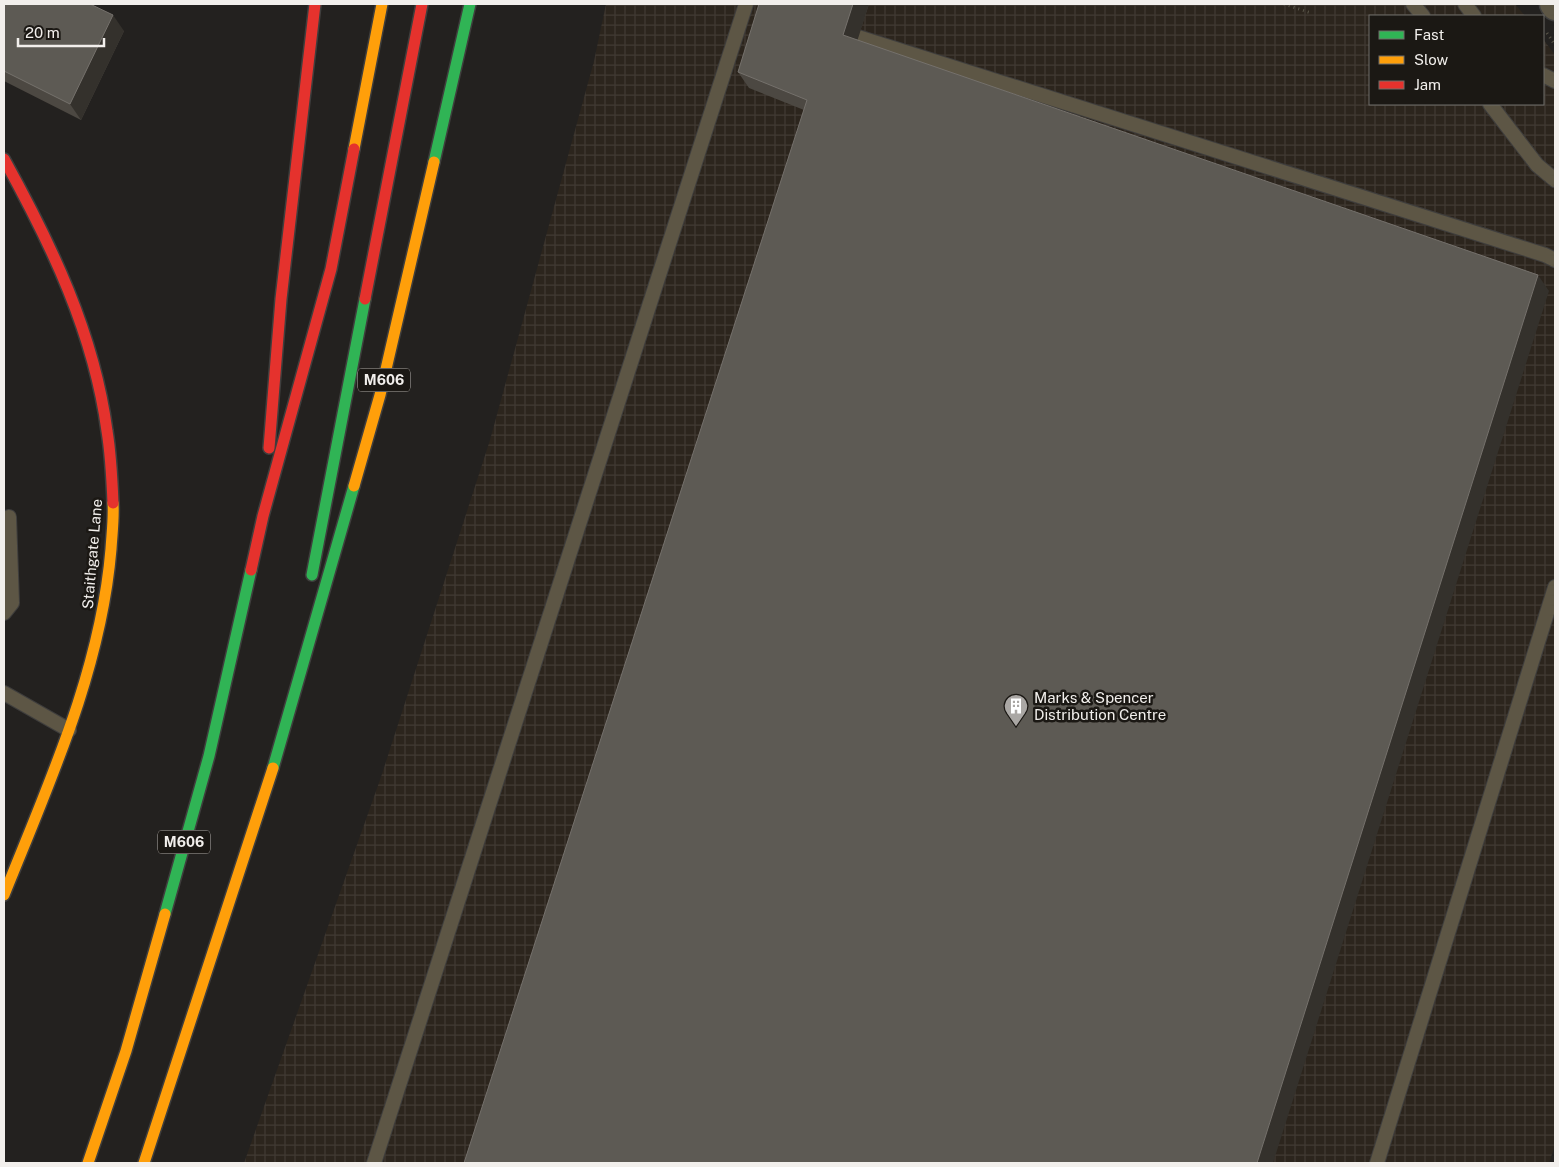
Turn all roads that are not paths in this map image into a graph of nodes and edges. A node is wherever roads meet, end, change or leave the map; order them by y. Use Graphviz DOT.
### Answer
graph roads {
  1 [pos="316,4"];
  2 [pos="382,4"];
  3 [pos="422,4"];
  4 [pos="470,4"];
  5 [pos="746,4"];
  6 [pos="1413,4"];
  7 [pos="1465,4"];
  8 [pos="1422,15"];
  9 [pos="1473,15"];
  10 [pos="828,28"];
  11 [pos="1491,105"];
  12 [pos="4,159"];
  13 [pos="1555,180"];
  14 [pos="1555,260"];
  15 [pos="263,516"];
  16 [pos="4,523"];
  17 [pos="310,586"];
  18 [pos="1555,587"];
  19 [pos="4,613"];
  20 [pos="305,615"];
  21 [pos="4,692"];
  22 [pos="69,730"];
  23 [pos="278,751"];
  24 [pos="4,895"];
  25 [pos="88,1163"];
  26 [pos="144,1163"];
  27 [pos="374,1163"];
  28 [pos="1377,1163"];
  1 -- 15 [label="main road, M606"];
  2 -- 15 [label="main road, M606"];
  3 -- 17 [label="main road, M606"];
  4 -- 23 [label="main road, M606"];
  5 -- 27 [label="lane"];
  6 -- 8 [label="lane"];
  7 -- 9 [label="lane"];
  10 -- 14 [label="lane"];
  11 -- 13 [label="lane"];
  12 -- 22 [label="main road, Staithgate Lane"];
  15 -- 25 [label="main road, M606"];
  16 -- 19 [label="lane"];
  18 -- 28 [label="lane"];
  20 -- 23 [label="main road, M606"];
  21 -- 22 [label="lane"];
  22 -- 24 [label="main road, Staithgate Lane"];
  23 -- 26 [label="main road, M606"];
}
